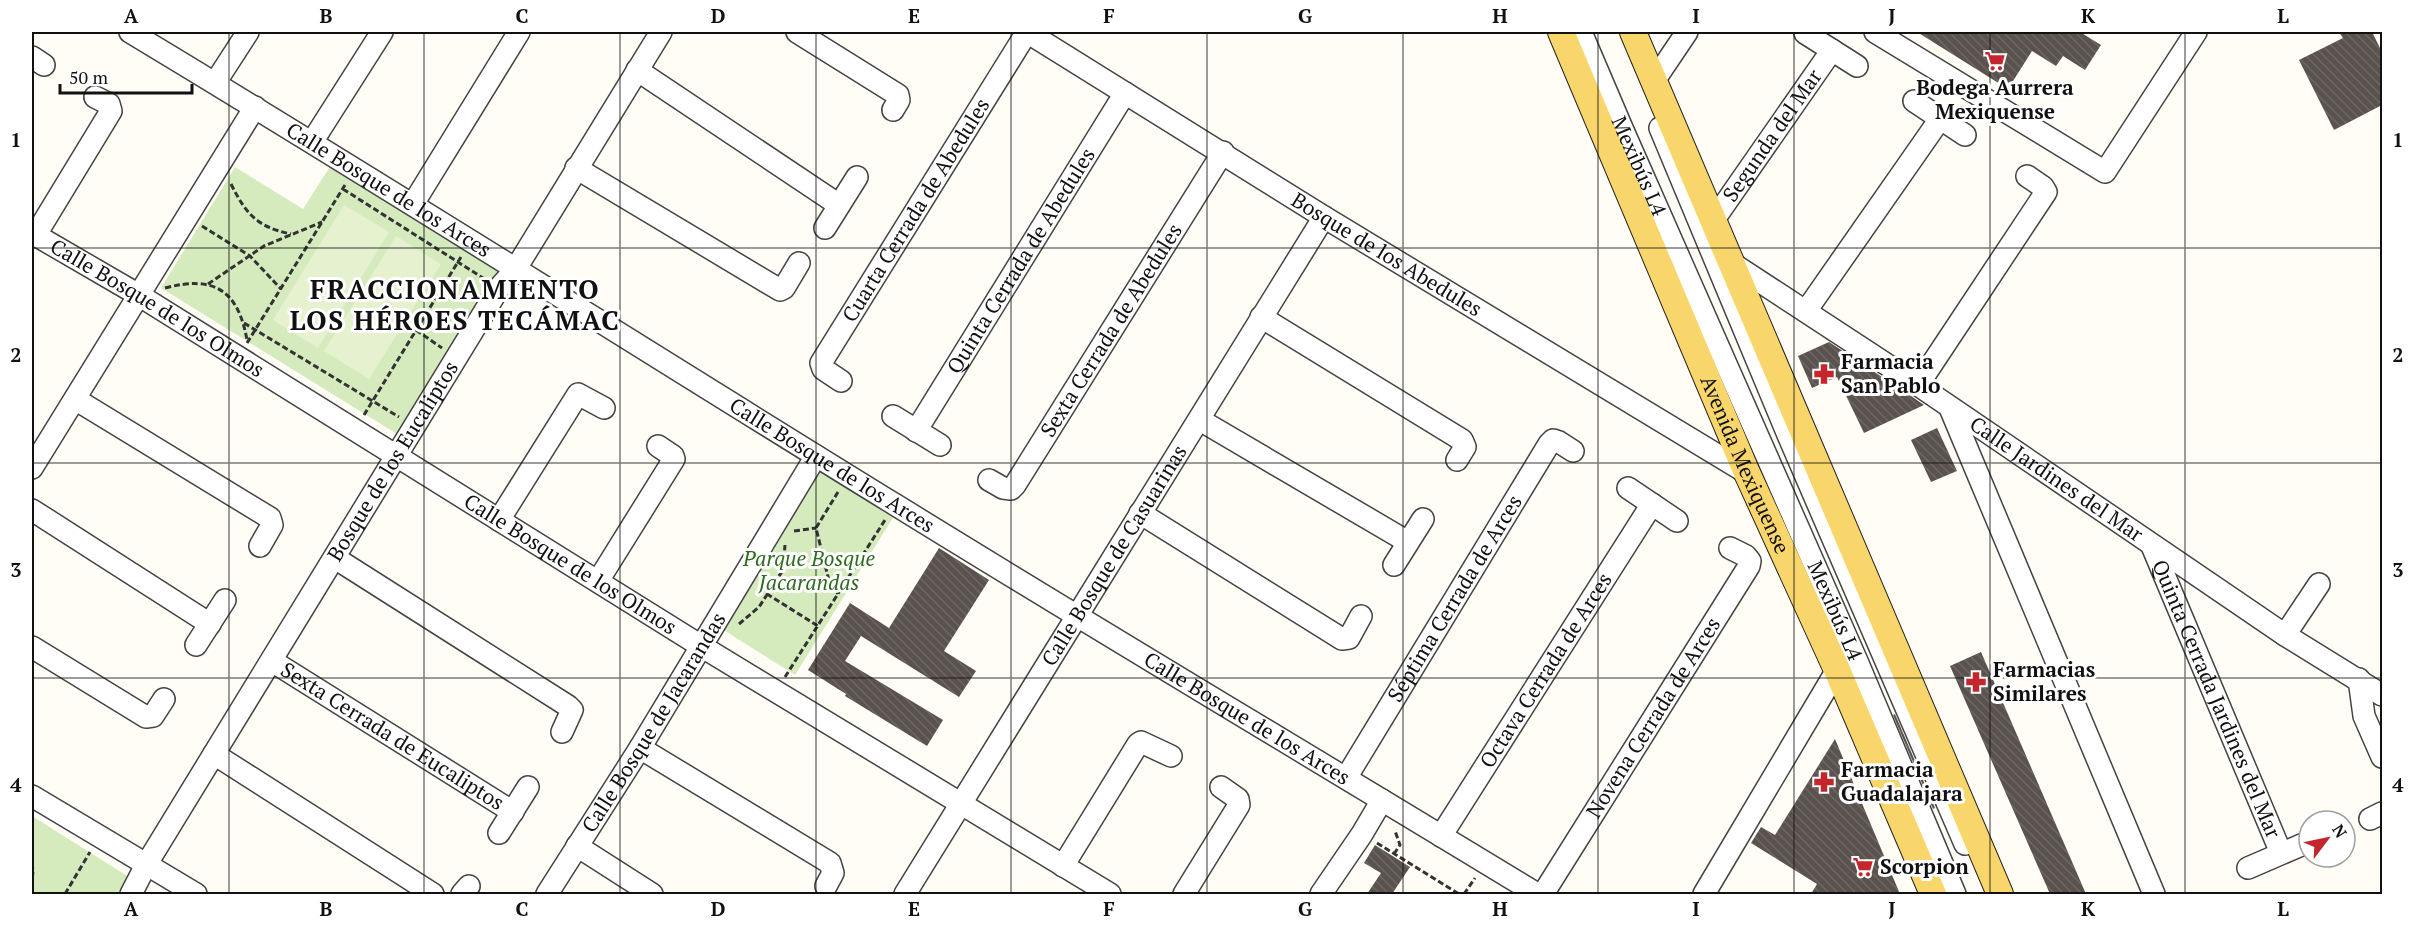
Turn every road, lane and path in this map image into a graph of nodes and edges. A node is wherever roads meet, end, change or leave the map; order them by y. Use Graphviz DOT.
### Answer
graph roads {
  1 [pos="130,32"];
  2 [pos="248,32"];
  3 [pos="382,32"];
  4 [pos="519,32"];
  5 [pos="661,32"];
  6 [pos="797,32"];
  7 [pos="1027,32"];
  8 [pos="1561,32"];
  9 [pos="1581,32"];
  10 [pos="1630,32"];
  11 [pos="1687,32"];
  12 [pos="1875,32"];
  13 [pos="2196,32"];
  14 [pos="1805,33"];
  15 [pos="1832,50"];
  16 [pos="1857,66"];
  17 [pos="637,70"];
  18 [pos="1654,81"];
  19 [pos="215,83"];
  20 [pos="1125,93"];
  21 [pos="95,97"];
  22 [pos="1914,102"];
  23 [pos="255,106"];
  24 [pos="893,110"];
  25 [pos="1940,119"];
  26 [pos="1965,135"];
  27 [pos="312,142"];
  28 [pos="1223,152"];
  29 [pos="221,163"];
  30 [pos="355,168"];
  31 [pos="576,168"];
  32 [pos="2027,176"];
  33 [pos="857,177"];
  34 [pos="343,189"];
  35 [pos="413,204"];
  36 [pos="839,205"];
  37 [pos="1324,217"];
  38 [pos="188,218"];
  39 [pos="1713,220"];
  40 [pos="322,222"];
  41 [pos="825,228"];
  42 [pos="33,235"];
  43 [pos="293,235"];
  44 [pos="471,240"];
  45 [pos="250,256"];
  46 [pos="458,262"];
  47 [pos="1730,262"];
  48 [pos="799,263"];
  49 [pos="515,270"];
  50 [pos="208,284"];
  51 [pos="499,288"];
  52 [pos="281,289"];
  53 [pos="137,294"];
  54 [pos="1806,311"];
  55 [pos="1261,317"];
  56 [pos="244,323"];
  57 [pos="255,330"];
  58 [pos="416,330"];
  59 [pos="243,349"];
  60 [pos="457,358"];
  61 [pos="841,381"];
  62 [pos="1918,385"];
  63 [pos="75,399"];
  64 [pos="372,402"];
  65 [pos="604,408"];
  66 [pos="1950,408"];
  67 [pos="893,416"];
  68 [pos="1200,420"];
  69 [pos="414,426"];
  70 [pos="355,430"];
  71 [pos="916,431"];
  72 [pos="940,445"];
  73 [pos="658,446"];
  74 [pos="1573,451"];
  75 [pos="396,456"];
  76 [pos="816,456"];
  77 [pos="1457,460"];
  78 [pos="32,468"];
  79 [pos="1748,473"];
  80 [pos="849,476"];
  81 [pos="989,480"];
  82 [pos="1628,488"];
  83 [pos="1652,504"];
  84 [pos="894,505"];
  85 [pos="32,510"];
  86 [pos="1140,513"];
  87 [pos="1423,519"];
  88 [pos="499,520"];
  89 [pos="1677,521"];
  90 [pos="785,541"];
  91 [pos="1408,542"];
  92 [pos="260,546"];
  93 [pos="2152,546"];
  94 [pos="1730,548"];
  95 [pos="335,558"];
  96 [pos="1394,566"];
  97 [pos="742,578"];
  98 [pos="598,581"];
  99 [pos="2319,584"];
  100 [pos="767,594"];
  101 [pos="838,594"];
  102 [pos="225,600"];
  103 [pos="1076,616"];
  104 [pos="1361,616"];
  105 [pos="210,624"];
  106 [pos="738,624"];
  107 [pos="818,626"];
  108 [pos="2284,635"];
  109 [pos="196,645"];
  110 [pos="701,646"];
  111 [pos="32,647"];
  112 [pos="272,661"];
  113 [pos="1837,670"];
  114 [pos="2359,679"];
  115 [pos="776,691"];
  116 [pos="2382,695"];
  117 [pos="164,699"];
  118 [pos="562,732"];
  119 [pos="640,748"];
  120 [pos="214,754"];
  121 [pos="1171,756"];
  122 [pos="2382,757"];
  123 [pos="1346,778"];
  124 [pos="528,787"];
  125 [pos="1221,787"];
  126 [pos="32,796"];
  127 [pos="1382,800"];
  128 [pos="960,804"];
  129 [pos="513,812"];
  130 [pos="499,833"];
  131 [pos="1362,834"];
  132 [pos="1441,836"];
  133 [pos="99,837"];
  134 [pos="577,846"];
  135 [pos="2297,847"];
  136 [pos="2281,854"];
  137 [pos="32,863"];
  138 [pos="146,866"];
  139 [pos="1063,866"];
  140 [pos="2248,868"];
  141 [pos="32,880"];
  142 [pos="826,886"];
  143 [pos="65,894"];
  144 [pos="131,894"];
  145 [pos="196,894"];
  146 [pos="433,894"];
  147 [pos="547,894"];
  148 [pos="652,894"];
  149 [pos="905,894"];
  150 [pos="1110,894"];
  151 [pos="1184,894"];
  152 [pos="1321,894"];
  153 [pos="1459,894"];
  154 [pos="1537,894"];
  155 [pos="1543,894"];
  156 [pos="1704,894"];
  157 [pos="1933,894"];
  158 [pos="1955,894"];
  159 [pos="1987,894"];
  160 [pos="2000,894"];
  161 [pos="2154,894"];
  1 -- 19 [label="street, Calle Bosque de los Arces"];
  2 -- 19 [label="street"];
  3 -- 27 [label="street"];
  4 -- 35 [label="street"];
  5 -- 17 [label="street, Bosque de los Eucaliptos"];
  6 -- 24 [label="street"];
  7 -- 20 [label="street, Bosque de los Abedules"];
  7 -- 61 [label="street, Cuarta Cerrada de Abedules"];
  8 -- 79 [label="main road, Avenida Mexiquense"];
  9 -- 158 [label="street, Mexibús L4"];
  10 -- 18 [label="main road"];
  10 -- 159 [label="street, Mexibús L4"];
  11 -- 18 [label="street"];
  12 -- 13 [label="street"];
  14 -- 15 [label="street, Segunda del Mar"];
  15 -- 16 [label="street, Segunda del Mar"];
  15 -- 39 [label="street, Segunda del Mar"];
  17 -- 31 [label="street, Bosque de los Eucaliptos"];
  17 -- 36 [label="street"];
  18 -- 39 [label="main road"];
  19 -- 23 [label="street, Calle Bosque de los Arces"];
  20 -- 28 [label="street, Bosque de los Abedules"];
  20 -- 71 [label="street, Quinta Cerrada de Abedules"];
  21 -- 42 [label="street"];
  22 -- 25 [label="street"];
  23 -- 27 [label="street, Calle Bosque de los Arces"];
  23 -- 29 [label="street"];
  25 -- 26 [label="street"];
  25 -- 54 [label="street"];
  27 -- 30 [label="street, Calle Bosque de los Arces"];
  28 -- 37 [label="street, Bosque de los Abedules"];
  28 -- 81 [label="street, Sexta Cerrada de Abedules"];
  29 -- 38 [label="street"];
  29 -- 43 [label="path"];
  30 -- 34 [label="path"];
  30 -- 35 [label="street, Calle Bosque de los Arces"];
  31 -- 48 [label="street"];
  31 -- 49 [label="street, Bosque de los Eucaliptos"];
  32 -- 62 [label="street"];
  33 -- 36 [label="street"];
  34 -- 40 [label="path"];
  34 -- 46 [label="path"];
  35 -- 44 [label="street, Calle Bosque de los Arces"];
  36 -- 41 [label="street"];
  37 -- 55 [label="street, Calle Bosque de Casuarinas"];
  37 -- 79 [label="street, Bosque de los Abedules"];
  38 -- 45 [label="path"];
  38 -- 53 [label="street"];
  39 -- 47 [label="main road"];
  40 -- 43 [label="path"];
  40 -- 52 [label="path"];
  42 -- 53 [label="street, Calle Bosque de los Olmos"];
  43 -- 45 [label="path"];
  44 -- 46 [label="path"];
  44 -- 49 [label="street, Calle Bosque de los Arces"];
  45 -- 50 [label="path"];
  45 -- 52 [label="path"];
  46 -- 51 [label="path"];
  46 -- 58 [label="path"];
  47 -- 54 [label="street, Calle Jardines del Mar"];
  47 -- 160 [label="main road"];
  49 -- 51 [label="street, Bosque de los Eucaliptos"];
  49 -- 76 [label="street, Calle Bosque de los Arces"];
  50 -- 53 [label="path"];
  50 -- 56 [label="path"];
  51 -- 60 [label="street, Bosque de los Eucaliptos"];
  52 -- 57 [label="path"];
  53 -- 59 [label="street, Calle Bosque de los Olmos"];
  53 -- 63 [label="street"];
  54 -- 62 [label="street, Calle Jardines del Mar"];
  55 -- 68 [label="street, Calle Bosque de Casuarinas"];
  55 -- 77 [label="street"];
  56 -- 57 [label="path"];
  56 -- 59 [label="path"];
  57 -- 59 [label="path"];
  57 -- 64 [label="path"];
  58 -- 60 [label="path"];
  58 -- 64 [label="path"];
  59 -- 70 [label="street, Calle Bosque de los Olmos"];
  60 -- 69 [label="street, Bosque de los Eucaliptos"];
  62 -- 66 [label="street, Calle Jardines del Mar"];
  63 -- 78 [label="street"];
  63 -- 92 [label="street"];
  64 -- 69 [label="path"];
  64 -- 70 [label="path"];
  65 -- 88 [label="street"];
  66 -- 93 [label="street, Calle Jardines del Mar"];
  66 -- 161 [label="street"];
  67 -- 71 [label="street"];
  68 -- 86 [label="street, Calle Bosque de Casuarinas"];
  68 -- 91 [label="street"];
  69 -- 75 [label="street, Bosque de los Eucaliptos"];
  70 -- 75 [label="street, Calle Bosque de los Olmos"];
  71 -- 72 [label="street"];
  73 -- 98 [label="street"];
  74 -- 123 [label="street, Séptima Cerrada de Arces"];
  75 -- 88 [label="street, Calle Bosque de los Olmos"];
  75 -- 95 [label="street, Bosque de los Eucaliptos"];
  76 -- 80 [label="street, Calle Bosque de los Arces"];
  76 -- 97 [label="street, Calle Bosque de Jacarandas"];
  79 -- 113 [label="main road, Avenida Mexiquense"];
  80 -- 84 [label="street, Calle Bosque de los Arces"];
  80 -- 101 [label="path"];
  82 -- 83 [label="street"];
  83 -- 89 [label="street"];
  83 -- 132 [label="street, Octava Cerrada de Arces"];
  84 -- 101 [label="path"];
  84 -- 103 [label="street, Calle Bosque de los Arces"];
  85 -- 105 [label="street"];
  86 -- 103 [label="street, Calle Bosque de Casuarinas"];
  86 -- 104 [label="street"];
  87 -- 91 [label="street"];
  88 -- 98 [label="street, Calle Bosque de los Olmos"];
  90 -- 100 [label="path"];
  91 -- 96 [label="street"];
  93 -- 108 [label="street, Calle Jardines del Mar"];
  93 -- 136 [label="street, Quinta Cerrada Jardines del Mar"];
  94 -- 155 [label="street, Novena Cerrada de Arces"];
  95 -- 112 [label="street, Bosque de los Eucaliptos"];
  95 -- 118 [label="street"];
  97 -- 100 [label="path"];
  97 -- 110 [label="street, Calle Bosque de Jacarandas"];
  98 -- 110 [label="street, Calle Bosque de los Olmos"];
  99 -- 108 [label="street"];
  100 -- 106 [label="path"];
  100 -- 107 [label="path"];
  101 -- 107 [label="path"];
  102 -- 105 [label="street"];
  103 -- 123 [label="street, Calle Bosque de los Arces"];
  103 -- 128 [label="street, Calle Bosque de Casuarinas"];
  105 -- 109 [label="street"];
  107 -- 115 [label="path"];
  108 -- 114 [label="street, Calle Jardines del Mar"];
  110 -- 115 [label="street, Calle Bosque de los Olmos"];
  110 -- 119 [label="street, Calle Bosque de Jacarandas"];
  111 -- 117 [label="street"];
  112 -- 120 [label="street, Bosque de los Eucaliptos"];
  112 -- 129 [label="street, Sexta Cerrada de Eucaliptos"];
  113 -- 156 [label="street"];
  113 -- 157 [label="main road, Avenida Mexiquense"];
  114 -- 116 [label="street, Calle Jardines del Mar"];
  114 -- 122 [label="street"];
  115 -- 128 [label="street, Calle Bosque de los Olmos"];
  119 -- 134 [label="street, Calle Bosque de Jacarandas"];
  119 -- 142 [label="street"];
  120 -- 138 [label="street, Bosque de los Eucaliptos"];
  120 -- 146 [label="street"];
  121 -- 139 [label="street"];
  123 -- 127 [label="street, Calle Bosque de los Arces"];
  124 -- 129 [label="street, Sexta Cerrada de Eucaliptos"];
  125 -- 151 [label="street"];
  126 -- 133 [label="street"];
  127 -- 131 [label="street"];
  127 -- 132 [label="street, Calle Bosque de los Arces"];
  128 -- 139 [label="street, Calle Bosque de los Olmos"];
  128 -- 149 [label="street, Calle Bosque de Casuarinas"];
  129 -- 130 [label="street, Sexta Cerrada de Eucaliptos"];
  131 -- 152 [label="street"];
  131 -- 153 [label="path"];
  132 -- 154 [label="street, Calle Bosque de los Arces"];
  133 -- 138 [label="street"];
  133 -- 143 [label="path"];
  134 -- 147 [label="street, Calle Bosque de Jacarandas"];
  134 -- 148 [label="street"];
  135 -- 136 [label="street, Quinta Cerrada Jardines del Mar"];
  136 -- 140 [label="street, Quinta Cerrada Jardines del Mar"];
  137 -- 141 [label="path"];
  138 -- 144 [label="street, Bosque de los Eucaliptos"];
  138 -- 145 [label="street"];
  139 -- 150 [label="street, Calle Bosque de los Olmos"];
}
